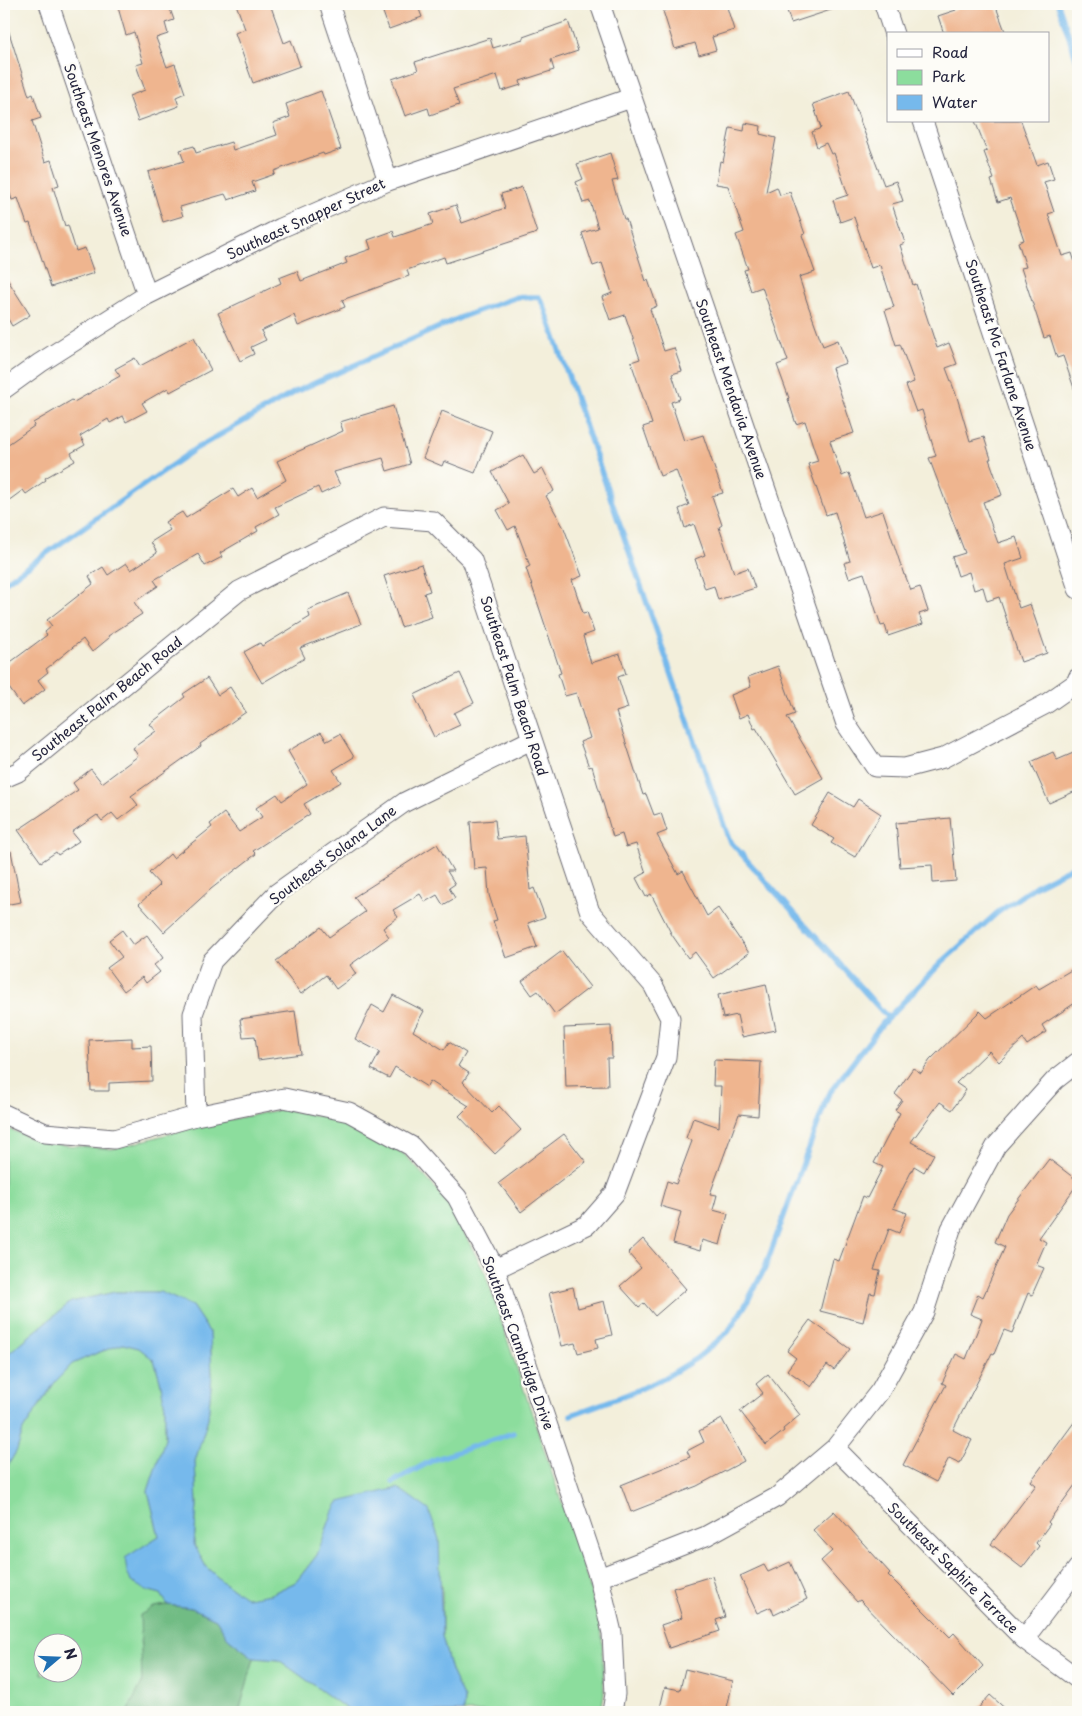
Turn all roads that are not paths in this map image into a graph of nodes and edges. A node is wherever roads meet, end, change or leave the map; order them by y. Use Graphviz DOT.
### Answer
graph roads {
  1 [pos="49,4"];
  2 [pos="328,4"];
  3 [pos="600,4"];
  4 [pos="884,4"];
  5 [pos="893,32"];
  6 [pos="631,98"];
  7 [pos="923,122"];
  8 [pos="388,180"];
  9 [pos="147,295"];
  10 [pos="4,390"];
  11 [pos="1078,589"];
  12 [pos="1078,678"];
  13 [pos="531,740"];
  14 [pos="4,778"];
  15 [pos="1078,1062"];
  16 [pos="4,1114"];
  17 [pos="196,1116"];
  18 [pos="495,1269"];
  19 [pos="835,1448"];
  20 [pos="1078,1568"];
  21 [pos="599,1578"];
  22 [pos="1024,1640"];
  23 [pos="1078,1679"];
  24 [pos="612,1712"];
  1 -- 9 [label="street, Southeast Menores Avenue"];
  2 -- 8 [label="street"];
  3 -- 6 [label="street, Southeast Mendavia Avenue"];
  4 -- 5 [label="street"];
  6 -- 8 [label="street, Southeast Snapper Street"];
  6 -- 12 [label="street, Southeast Mendavia Avenue"];
  7 -- 11 [label="street, Southeast Mc Farlane Avenue"];
  8 -- 9 [label="street, Southeast Snapper Street"];
  9 -- 10 [label="street, Southeast Snapper Street"];
  13 -- 14 [label="street, Southeast Palm Beach Road"];
  13 -- 17 [label="street, Southeast Solana Lane"];
  13 -- 18 [label="street, Southeast Palm Beach Road"];
  15 -- 19 [label="street"];
  16 -- 17 [label="street, Southeast Cambridge Drive"];
  17 -- 18 [label="street, Southeast Cambridge Drive"];
  18 -- 21 [label="street, Southeast Cambridge Drive"];
  19 -- 21 [label="street"];
  19 -- 22 [label="street, Southeast Saphire Terrace"];
  20 -- 22 [label="street"];
  21 -- 24 [label="street, Southeast Cambridge Drive"];
  22 -- 23 [label="street, Southeast Saphire Terrace"];
}
